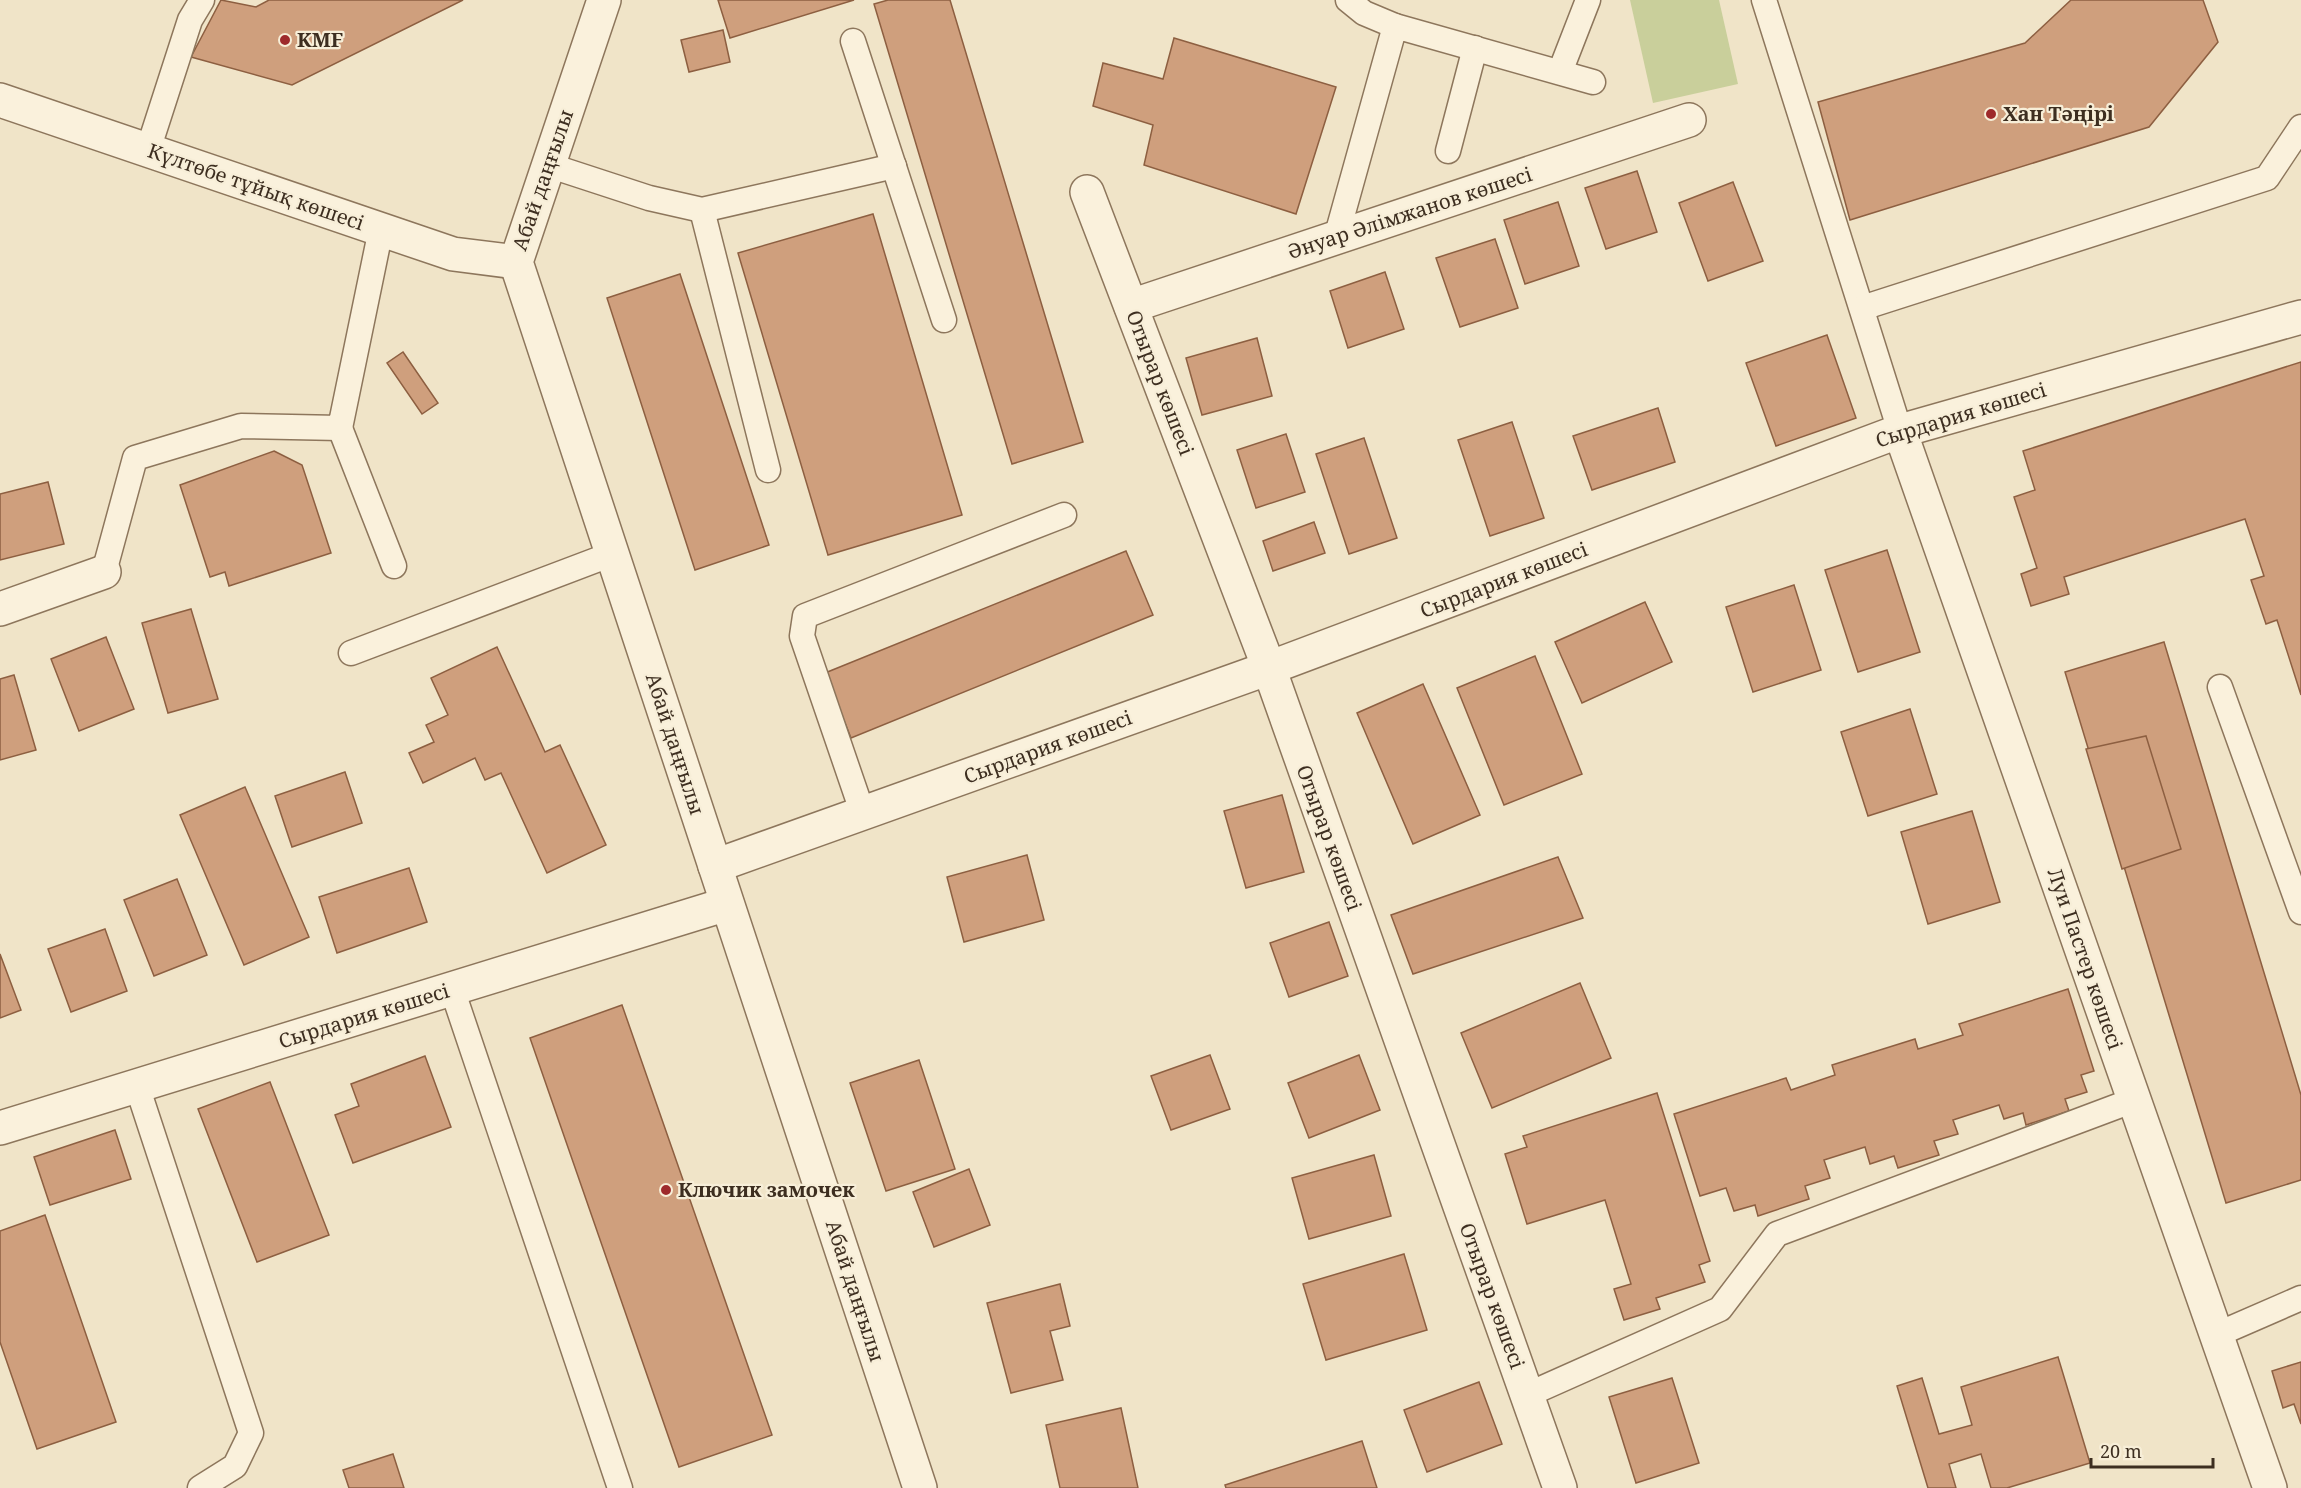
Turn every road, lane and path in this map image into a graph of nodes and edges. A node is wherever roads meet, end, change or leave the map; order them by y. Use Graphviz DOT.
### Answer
graph roads {
  1 [pos="202,0"];
  2 [pos="604,0"];
  3 [pos="1348,0"];
  4 [pos="1588,0"];
  5 [pos="1764,0"];
  6 [pos="1395,26"];
  7 [pos="853,41"];
  8 [pos="1475,48"];
  9 [pos="1560,72"];
  10 [pos="1593,82"];
  11 [pos="0,100"];
  12 [pos="1689,120"];
  13 [pos="2301,127"];
  14 [pos="148,150"];
  15 [pos="1448,151"];
  16 [pos="548,165"];
  17 [pos="894,166"];
  18 [pos="1087,192"];
  19 [pos="702,210"];
  20 [pos="381,229"];
  21 [pos="1336,238"];
  22 [pos="516,262"];
  23 [pos="1131,306"];
  24 [pos="1862,308"];
  25 [pos="2301,317"];
  26 [pos="944,320"];
  27 [pos="340,428"];
  28 [pos="1900,430"];
  29 [pos="768,470"];
  30 [pos="1064,515"];
  31 [pos="612,554"];
  32 [pos="394,566"];
  33 [pos="104,572"];
  34 [pos="0,609"];
  35 [pos="351,653"];
  36 [pos="1269,668"];
  37 [pos="2220,687"];
  38 [pos="863,814"];
  39 [pos="715,866"];
  40 [pos="728,904"];
  41 [pos="2301,912"];
  42 [pos="452,989"];
  43 [pos="136,1086"];
  44 [pos="2134,1100"];
  45 [pos="0,1128"];
  46 [pos="2301,1298"];
  47 [pos="2216,1335"];
  48 [pos="1527,1395"];
  49 [pos="200,1488"];
  50 [pos="620,1488"];
  51 [pos="920,1488"];
  52 [pos="1560,1488"];
  53 [pos="2270,1488"];
  1 -- 14 [label="lane"];
  2 -- 16 [label="street, Абай даңғылы"];
  3 -- 6 [label="lane"];
  4 -- 9 [label="lane"];
  5 -- 24 [label="lane"];
  6 -- 8 [label="lane"];
  6 -- 21 [label="lane"];
  7 -- 17 [label="lane"];
  8 -- 9 [label="lane"];
  8 -- 15 [label="lane"];
  9 -- 10 [label="lane"];
  11 -- 14 [label="street, Күлтөбе тұйық көшесі"];
  12 -- 21 [label="street, Әнуар Әлімжанов көшесі"];
  13 -- 24 [label="lane"];
  14 -- 20 [label="street, Күлтөбе тұйық көшесі"];
  16 -- 19 [label="lane"];
  16 -- 22 [label="street, Абай даңғылы"];
  17 -- 19 [label="lane"];
  17 -- 26 [label="lane"];
  18 -- 23 [label="street, Отырар көшесі"];
  19 -- 29 [label="lane"];
  20 -- 22 [label="street, Күлтөбе тұйық көшесі"];
  20 -- 27 [label="lane"];
  21 -- 23 [label="street, Әнуар Әлімжанов көшесі"];
  22 -- 31 [label="street, Абай даңғылы"];
  23 -- 36 [label="street, Отырар көшесі"];
  24 -- 28 [label="lane"];
  25 -- 28 [label="street, Сырдария көшесі"];
  27 -- 32 [label="lane"];
  27 -- 33 [label="lane"];
  28 -- 36 [label="street, Сырдария көшесі"];
  28 -- 44 [label="street, Луи Пастер көшесі"];
  30 -- 38 [label="lane"];
  31 -- 35 [label="lane"];
  31 -- 39 [label="street, Абай даңғылы"];
  33 -- 34 [label="street"];
  36 -- 38 [label="street, Сырдария көшесі"];
  36 -- 48 [label="street, Отырар көшесі"];
  37 -- 41 [label="lane"];
  38 -- 39 [label="street, Сырдария көшесі"];
  39 -- 40 [label="street, Абай даңғылы"];
  40 -- 42 [label="street, Сырдария көшесі"];
  40 -- 51 [label="street, Абай даңғылы"];
  42 -- 43 [label="street, Сырдария көшесі"];
  42 -- 50 [label="lane"];
  43 -- 45 [label="street, Сырдария көшесі"];
  43 -- 49 [label="lane"];
  44 -- 47 [label="street, Луи Пастер көшесі"];
  44 -- 48 [label="lane"];
  46 -- 47 [label="lane"];
  47 -- 53 [label="street, Луи Пастер көшесі"];
  48 -- 52 [label="street, Отырар көшесі"];
}
